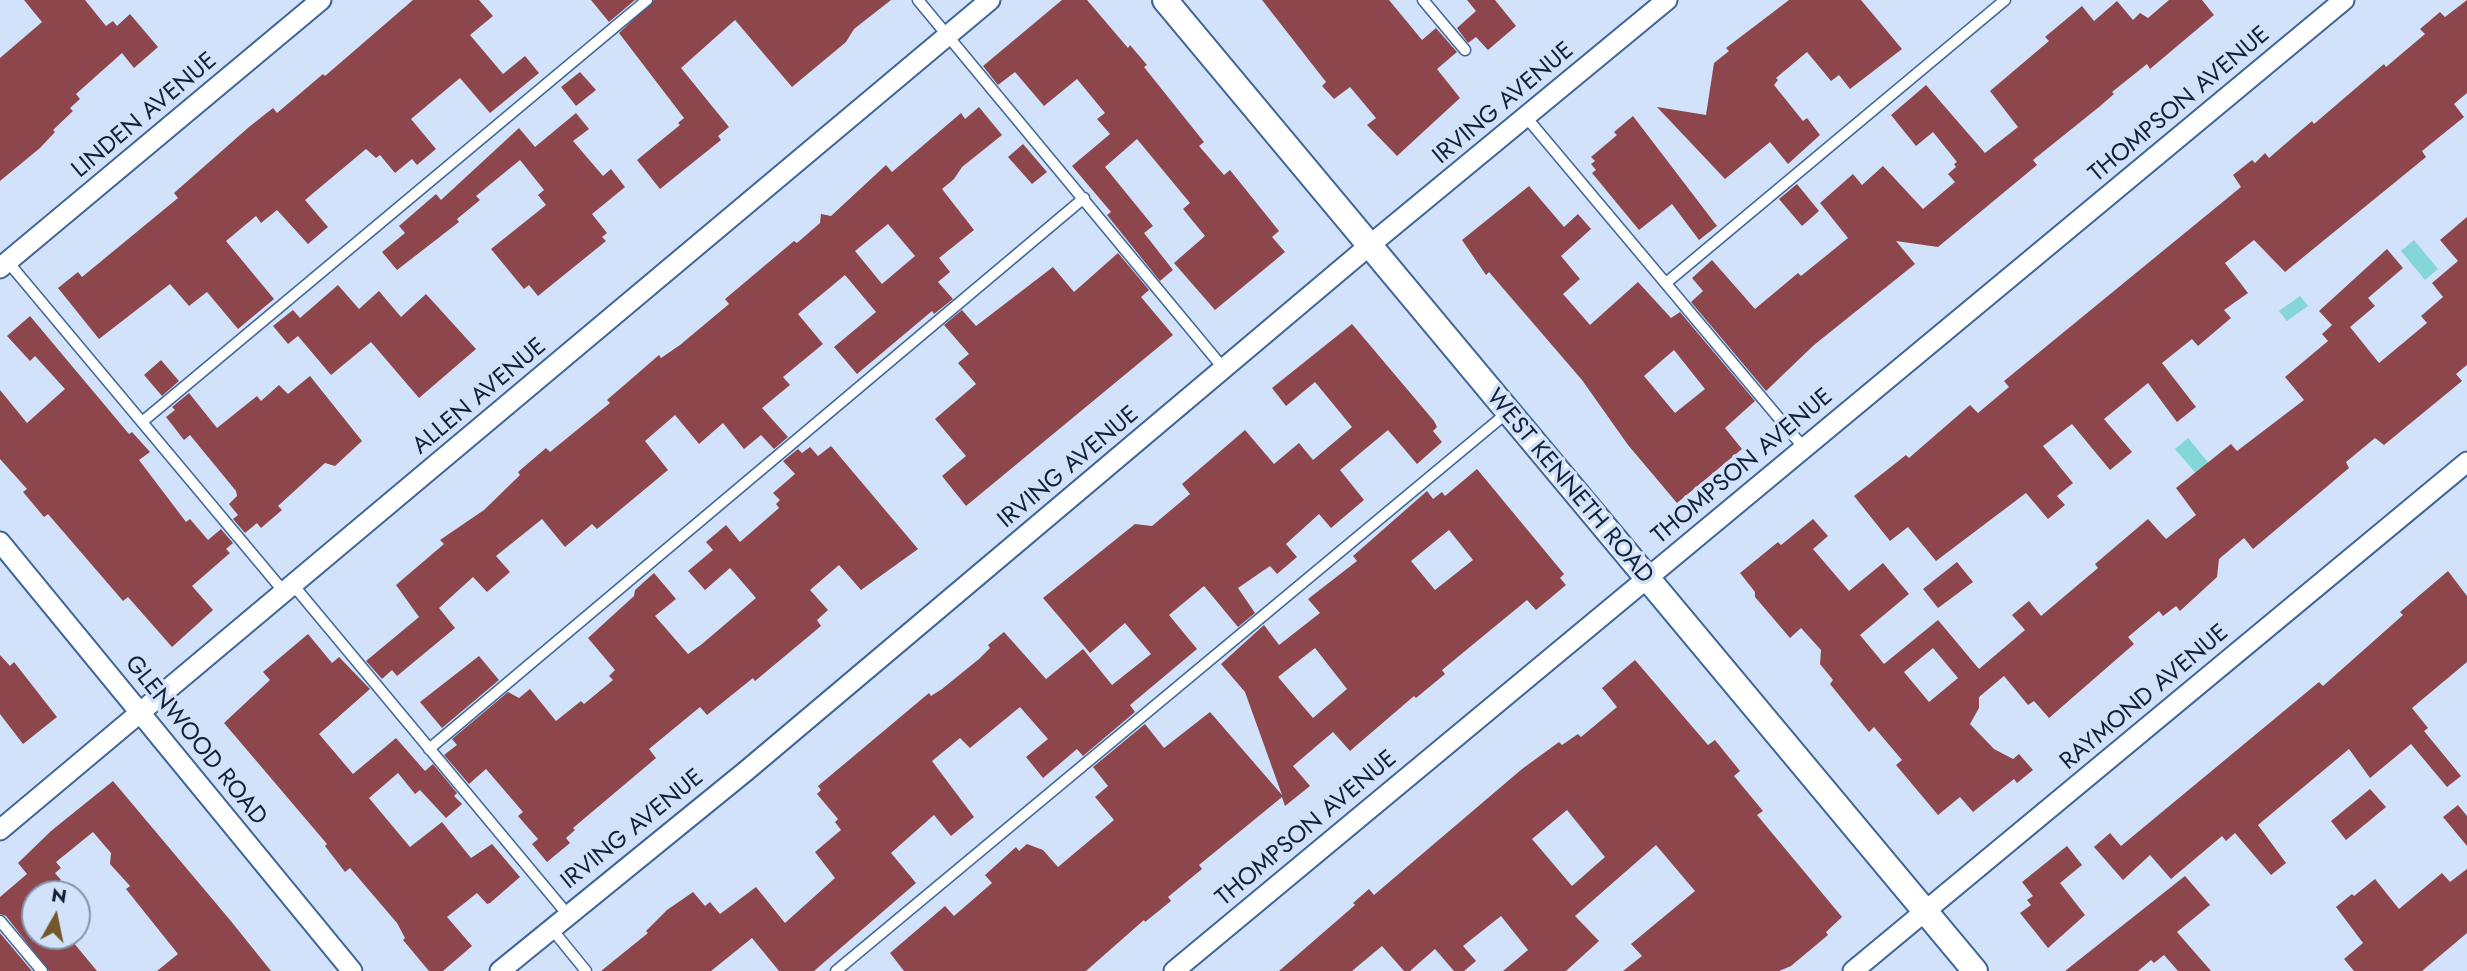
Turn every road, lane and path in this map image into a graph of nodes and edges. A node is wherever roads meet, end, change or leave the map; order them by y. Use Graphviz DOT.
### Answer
graph roads {
  1 [pos="321,0"];
  2 [pos="647,0"];
  3 [pos="918,0"];
  4 [pos="990,0"];
  5 [pos="1165,0"];
  6 [pos="1423,0"];
  7 [pos="1667,0"];
  8 [pos="2005,0"];
  9 [pos="2344,0"];
  10 [pos="948,36"];
  11 [pos="1465,50"];
  12 [pos="1526,117"];
  13 [pos="1084,198"];
  14 [pos="1370,246"];
  15 [pos="4,265"];
  16 [pos="1666,283"];
  17 [pos="1224,369"];
  18 [pos="1508,412"];
  19 [pos="142,422"];
  20 [pos="1804,449"];
  21 [pos="2467,462"];
  22 [pos="0,542"];
  23 [pos="1646,579"];
  24 [pos="289,590"];
  25 [pos="141,714"];
  26 [pos="429,749"];
  27 [pos="0,830"];
  28 [pos="1926,911"];
  29 [pos="568,915"];
  30 [pos="0,921"];
  31 [pos="551,928"];
  32 [pos="42,971"];
  33 [pos="352,971"];
  34 [pos="500,971"];
  35 [pos="586,971"];
  36 [pos="836,971"];
  37 [pos="1174,971"];
  38 [pos="1853,971"];
  39 [pos="1975,971"];
  1 -- 15 [label="street, LINDEN AVENUE"];
  2 -- 19 [label="lane"];
  3 -- 10 [label="lane"];
  4 -- 10 [label="street, ALLEN AVENUE"];
  5 -- 14 [label="street, WEST KENNETH ROAD"];
  6 -- 11 [label="lane"];
  7 -- 12 [label="street, IRVING AVENUE"];
  8 -- 16 [label="lane"];
  9 -- 20 [label="street, THOMPSON AVENUE"];
  10 -- 13 [label="lane"];
  10 -- 24 [label="street, ALLEN AVENUE"];
  12 -- 14 [label="street, IRVING AVENUE"];
  12 -- 16 [label="lane"];
  13 -- 17 [label="lane"];
  13 -- 26 [label="lane"];
  14 -- 17 [label="street, IRVING AVENUE"];
  14 -- 18 [label="street, WEST KENNETH ROAD"];
  15 -- 19 [label="lane"];
  16 -- 20 [label="lane"];
  17 -- 29 [label="street, IRVING AVENUE"];
  18 -- 23 [label="street, WEST KENNETH ROAD"];
  18 -- 36 [label="lane"];
  19 -- 24 [label="lane"];
  20 -- 23 [label="street, THOMPSON AVENUE"];
  21 -- 28 [label="street, RAYMOND AVENUE"];
  22 -- 25 [label="street, GLENWOOD ROAD"];
  23 -- 28 [label="street, WEST KENNETH ROAD"];
  23 -- 37 [label="street, THOMPSON AVENUE"];
  24 -- 25 [label="street, ALLEN AVENUE"];
  24 -- 26 [label="lane"];
  25 -- 27 [label="street, ALLEN AVENUE"];
  25 -- 33 [label="street, GLENWOOD ROAD"];
  26 -- 29 [label="lane"];
  28 -- 38 [label="street, RAYMOND AVENUE"];
  28 -- 39 [label="street, WEST KENNETH ROAD"];
  29 -- 31 [label="street, IRVING AVENUE"];
  30 -- 32 [label="lane"];
  31 -- 34 [label="street, IRVING AVENUE"];
  31 -- 35 [label="lane"];
}
